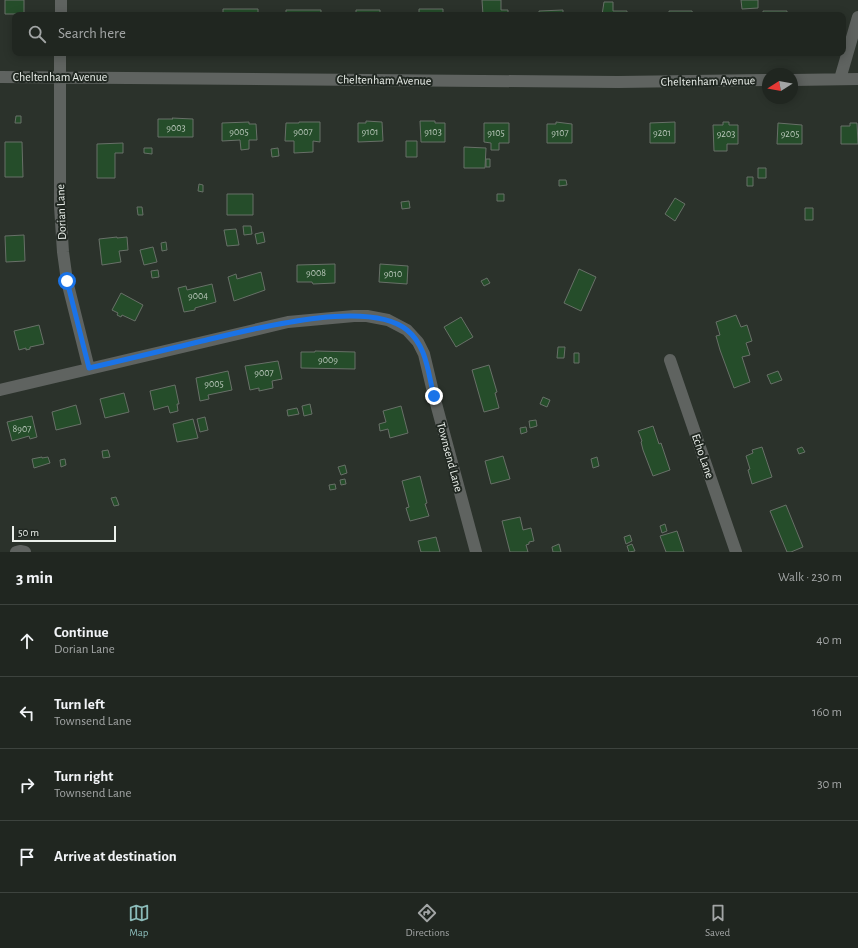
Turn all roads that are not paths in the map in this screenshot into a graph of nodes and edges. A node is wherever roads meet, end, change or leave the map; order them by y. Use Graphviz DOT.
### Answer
graph roads {
  1 [pos="61,0"];
  2 [pos="61,12"];
  3 [pos="858,17"];
  4 [pos="60,56"];
  5 [pos="0,77"];
  6 [pos="60,77"];
  7 [pos="840,79"];
  8 [pos="858,79"];
  9 [pos="762,80"];
  10 [pos="798,80"];
  11 [pos="670,360"];
  12 [pos="89,368"];
  13 [pos="0,390"];
  14 [pos="16,552"];
  15 [pos="25,552"];
  16 [pos="476,552"];
  17 [pos="736,552"];
  1 -- 2 [label="street"];
  3 -- 7 [label="street"];
  4 -- 6 [label="street, Dorian Lane"];
  5 -- 6 [label="street, Cheltenham Avenue"];
  6 -- 9 [label="street, Cheltenham Avenue"];
  6 -- 12 [label="street, Dorian Lane"];
  7 -- 8 [label="street"];
  7 -- 10 [label="street"];
  11 -- 17 [label="street, Echo Lane"];
  12 -- 13 [label="street, Townsend Lane"];
  12 -- 16 [label="street, Townsend Lane"];
  14 -- 15 [label="street"];
}
